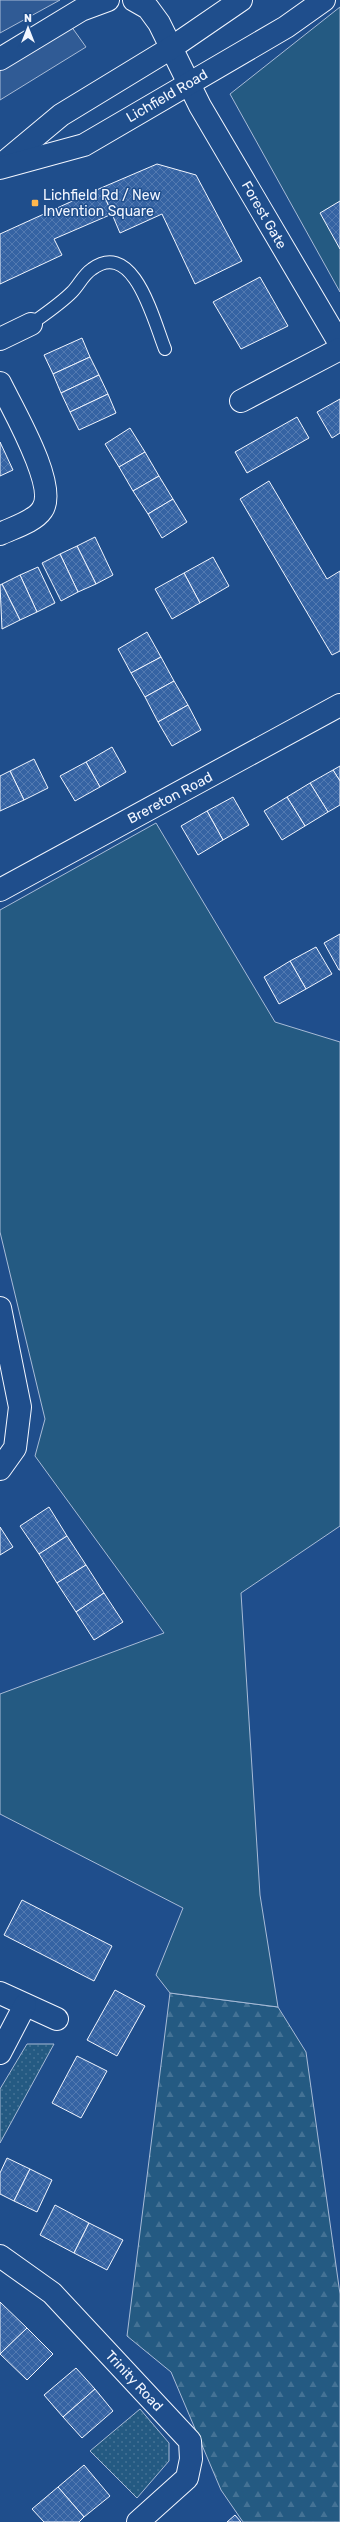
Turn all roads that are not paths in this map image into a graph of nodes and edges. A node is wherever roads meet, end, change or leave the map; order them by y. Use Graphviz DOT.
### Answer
graph roads {
  1 [pos="108,0"];
  2 [pos="134,0"];
  3 [pos="241,0"];
  4 [pos="324,0"];
  5 [pos="171,48"];
  6 [pos="0,59"];
  7 [pos="189,85"];
  8 [pos="0,167"];
  9 [pos="31,324"];
  10 [pos="0,339"];
  11 [pos="340,344"];
  12 [pos="166,349"];
  13 [pos="340,349"];
  14 [pos="0,383"];
  15 [pos="241,401"];
  16 [pos="0,534"];
  17 [pos="340,705"];
  18 [pos="0,890"];
  19 [pos="0,1308"];
  20 [pos="0,1469"];
  21 [pos="0,1993"];
  22 [pos="25,2005"];
  23 [pos="57,2019"];
  24 [pos="0,2053"];
  25 [pos="0,2256"];
  26 [pos="138,2522"];
  1 -- 6 [label="street"];
  2 -- 5 [label="street, Forest Gate"];
  3 -- 5 [label="street, Lichfield Road"];
  4 -- 7 [label="street, Lichfield Road"];
  5 -- 7 [label="street, Forest Gate"];
  5 -- 8 [label="street, Lichfield Road"];
  7 -- 8 [label="street, Lichfield Road"];
  7 -- 11 [label="street, Forest Gate"];
  9 -- 10 [label="street"];
  9 -- 12 [label="lane"];
  13 -- 15 [label="street"];
  14 -- 16 [label="street"];
  17 -- 18 [label="street, Brereton Road"];
  19 -- 20 [label="street"];
  21 -- 22 [label="street"];
  22 -- 23 [label="street"];
  22 -- 24 [label="street"];
  25 -- 26 [label="street, Trinity Road"];
}
